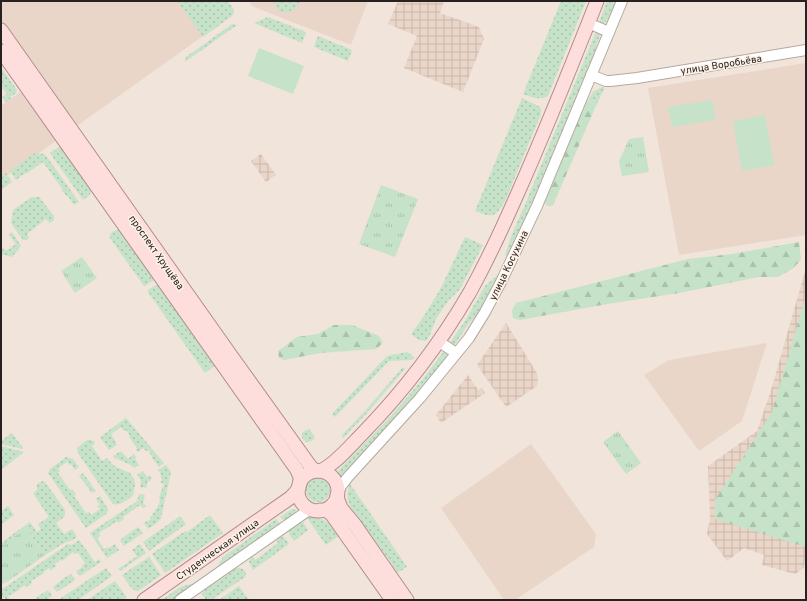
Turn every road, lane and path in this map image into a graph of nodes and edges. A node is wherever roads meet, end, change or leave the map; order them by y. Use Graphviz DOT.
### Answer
graph roads {
  1 [pos="597,1"];
  2 [pos="622,1"];
  3 [pos="588,23"];
  4 [pos="1,30"];
  5 [pos="609,32"];
  6 [pos="806,50"];
  7 [pos="1,51"];
  8 [pos="591,75"];
  9 [pos="438,341"];
  10 [pos="456,353"];
  11 [pos="318,471"];
  12 [pos="337,495"];
  13 [pos="300,498"];
  14 [pos="319,510"];
  15 [pos="144,600"];
  16 [pos="180,600"];
  17 [pos="392,600"];
  18 [pos="407,600"];
  1 -- 3 [label="main road"];
  2 -- 5 [label="street, улица Косухина"];
  3 -- 5 [label="street"];
  3 -- 9 [label="main road"];
  4 -- 11 [label="main road, проспект Хрущёва"];
  5 -- 8 [label="street, улица Косухина"];
  6 -- 8 [label="street, улица Воробьёва"];
  7 -- 13 [label="main road, проспект Хрущёва"];
  8 -- 10 [label="street, улица Косухина"];
  9 -- 10 [label="street"];
  9 -- 11 [label="main road"];
  10 -- 12 [label="street, улица Косухина"];
  11 -- 12 [label="main road"];
  11 -- 13 [label="main road"];
  12 -- 14 [label="main road"];
  12 -- 18 [label="main road"];
  13 -- 14 [label="main road"];
  13 -- 15 [label="main road, Студенческая улица"];
  13 -- 16 [label="street, Студенческая улица"];
  14 -- 17 [label="main road"];
}
